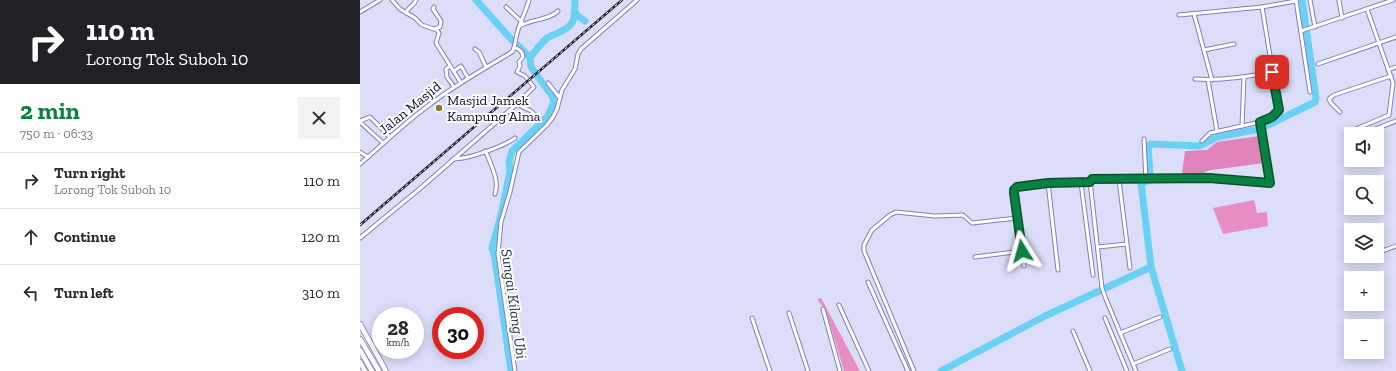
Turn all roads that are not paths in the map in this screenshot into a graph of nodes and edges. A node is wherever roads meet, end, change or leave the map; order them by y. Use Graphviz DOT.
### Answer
graph roads {
  1 [pos="380,0"];
  2 [pos="392,0"];
  3 [pos="416,0"];
  4 [pos="529,0"];
  5 [pos="637,0"];
  6 [pos="1310,0"];
  7 [pos="1339,0"];
  8 [pos="1393,0"];
  9 [pos="1296,1"];
  10 [pos="434,7"];
  11 [pos="1262,7"];
  12 [pos="506,8"];
  13 [pos="1367,9"];
  14 [pos="558,11"];
  15 [pos="360,12"];
  16 [pos="406,13"];
  17 [pos="1194,14"];
  18 [pos="1179,15"];
  19 [pos="1342,18"];
  20 [pos="522,22"];
  21 [pos="520,26"];
  22 [pos="1313,27"];
  23 [pos="435,29"];
  24 [pos="1302,30"];
  25 [pos="1396,37"];
  26 [pos="1378,42"];
  27 [pos="1234,44"];
  28 [pos="515,47"];
  29 [pos="475,49"];
  30 [pos="1204,50"];
  31 [pos="1318,64"];
  32 [pos="450,66"];
  33 [pos="486,67"];
  34 [pos="1396,67"];
  35 [pos="1388,70"];
  36 [pos="454,71"];
  37 [pos="1272,72"];
  38 [pos="1391,76"];
  39 [pos="468,78"];
  40 [pos="1244,78"];
  41 [pos="1195,79"];
  42 [pos="1208,80"];
  43 [pos="1212,80"];
  44 [pos="461,83"];
  45 [pos="548,83"];
  46 [pos="454,87"];
  47 [pos="1310,92"];
  48 [pos="560,98"];
  49 [pos="517,104"];
  50 [pos="1340,112"];
  51 [pos="540,118"];
  52 [pos="360,121"];
  53 [pos="1396,121"];
  54 [pos="1261,124"];
  55 [pos="1242,126"];
  56 [pos="1360,127"];
  57 [pos="1381,127"];
  58 [pos="1217,131"];
  59 [pos="390,137"];
  60 [pos="515,138"];
  61 [pos="1144,139"];
  62 [pos="1202,141"];
  63 [pos="383,143"];
  64 [pos="485,151"];
  65 [pos="360,152"];
  66 [pos="368,157"];
  67 [pos="453,159"];
  68 [pos="360,164"];
  69 [pos="1118,180"];
  70 [pos="1148,180"];
  71 [pos="1091,181"];
  72 [pos="1048,183"];
  73 [pos="1081,183"];
  74 [pos="495,194"];
  75 [pos="1017,218"];
  76 [pos="360,238"];
  77 [pos="1127,244"];
  78 [pos="1396,246"];
  79 [pos="1098,247"];
  80 [pos="1384,250"];
  81 [pos="1022,251"];
  82 [pos="975,257"];
  83 [pos="1024,266"];
  84 [pos="1130,268"];
  85 [pos="1058,270"];
  86 [pos="1093,275"];
  87 [pos="868,282"];
  88 [pos="839,305"];
  89 [pos="823,309"];
  90 [pos="789,313"];
  91 [pos="1160,317"];
  92 [pos="752,318"];
  93 [pos="1105,318"];
  94 [pos="360,324"];
  95 [pos="1073,331"];
  96 [pos="1120,333"];
  97 [pos="360,339"];
  98 [pos="1170,349"];
  99 [pos="360,350"];
  100 [pos="360,362"];
  101 [pos="1133,364"];
  102 [pos="365,371"];
  103 [pos="372,371"];
  104 [pos="379,371"];
  105 [pos="386,371"];
  106 [pos="514,371"];
  107 [pos="770,371"];
  108 [pos="808,371"];
  109 [pos="840,371"];
  110 [pos="868,371"];
  111 [pos="908,371"];
  112 [pos="914,371"];
  113 [pos="1090,371"];
  114 [pos="1127,371"];
  115 [pos="1136,371"];
  1 -- 15 [label="street"];
  2 -- 16 [label="street"];
  3 -- 16 [label="street"];
  4 -- 20 [label="street"];
  5 -- 48 [label="street"];
  6 -- 22 [label="street"];
  7 -- 19 [label="street"];
  8 -- 13 [label="street"];
  9 -- 11 [label="street"];
  9 -- 24 [label="street"];
  10 -- 23 [label="street"];
  11 -- 17 [label="street"];
  11 -- 37 [label="street"];
  12 -- 20 [label="street"];
  13 -- 19 [label="street"];
  13 -- 26 [label="street"];
  14 -- 21 [label="street"];
  16 -- 23 [label="street"];
  17 -- 18 [label="street"];
  17 -- 30 [label="street"];
  19 -- 22 [label="street"];
  20 -- 21 [label="street"];
  21 -- 28 [label="street"];
  22 -- 24 [label="street"];
  23 -- 32 [label="street"];
  24 -- 47 [label="street"];
  25 -- 26 [label="street"];
  26 -- 31 [label="street"];
  26 -- 35 [label="street"];
  27 -- 30 [label="street"];
  28 -- 33 [label="street, Jalan Masjid"];
  28 -- 49 [label="street"];
  29 -- 33 [label="street"];
  30 -- 43 [label="street"];
  32 -- 36 [label="street"];
  32 -- 46 [label="street"];
  33 -- 39 [label="street, Jalan Masjid"];
  34 -- 35 [label="street"];
  35 -- 38 [label="street"];
  36 -- 39 [label="street"];
  36 -- 44 [label="street"];
  37 -- 40 [label="street"];
  37 -- 54 [label="street"];
  38 -- 50 [label="street"];
  38 -- 56 [label="street"];
  39 -- 44 [label="street, Jalan Masjid"];
  40 -- 43 [label="street"];
  40 -- 55 [label="street"];
  41 -- 42 [label="street"];
  42 -- 43 [label="street"];
  42 -- 58 [label="street"];
  44 -- 46 [label="street, Jalan Masjid"];
  45 -- 48 [label="street"];
  46 -- 59 [label="street, Jalan Masjid"];
  48 -- 106 [label="street"];
  49 -- 51 [label="street"];
  49 -- 67 [label="street"];
  52 -- 59 [label="street"];
  52 -- 63 [label="street"];
  53 -- 57 [label="street"];
  54 -- 55 [label="street"];
  54 -- 70 [label="street"];
  55 -- 58 [label="street"];
  58 -- 62 [label="street"];
  59 -- 63 [label="street, Jalan Masjid"];
  60 -- 64 [label="street"];
  61 -- 70 [label="street"];
  63 -- 66 [label="street, Jalan Masjid"];
  64 -- 67 [label="street"];
  64 -- 74 [label="street"];
  65 -- 66 [label="street"];
  66 -- 68 [label="street, Jalan Masjid"];
  67 -- 76 [label="street"];
  69 -- 70 [label="street"];
  69 -- 71 [label="street"];
  69 -- 77 [label="street"];
  71 -- 73 [label="street"];
  71 -- 79 [label="street"];
  72 -- 73 [label="street"];
  72 -- 75 [label="street"];
  72 -- 85 [label="street"];
  73 -- 86 [label="street"];
  75 -- 81 [label="street"];
  75 -- 112 [label="street"];
  77 -- 79 [label="street"];
  77 -- 84 [label="street"];
  78 -- 80 [label="street"];
  79 -- 96 [label="street"];
  81 -- 82 [label="street"];
  81 -- 83 [label="street"];
  87 -- 111 [label="street"];
  88 -- 110 [label="street"];
  89 -- 109 [label="street"];
  90 -- 108 [label="street"];
  91 -- 96 [label="street"];
  92 -- 107 [label="street"];
  93 -- 114 [label="street"];
  94 -- 105 [label="main road"];
  95 -- 113 [label="street"];
  96 -- 101 [label="street"];
  97 -- 104 [label="main road"];
  98 -- 101 [label="street"];
  99 -- 103 [label="main road"];
  100 -- 102 [label="main road"];
  101 -- 115 [label="street"];
}
